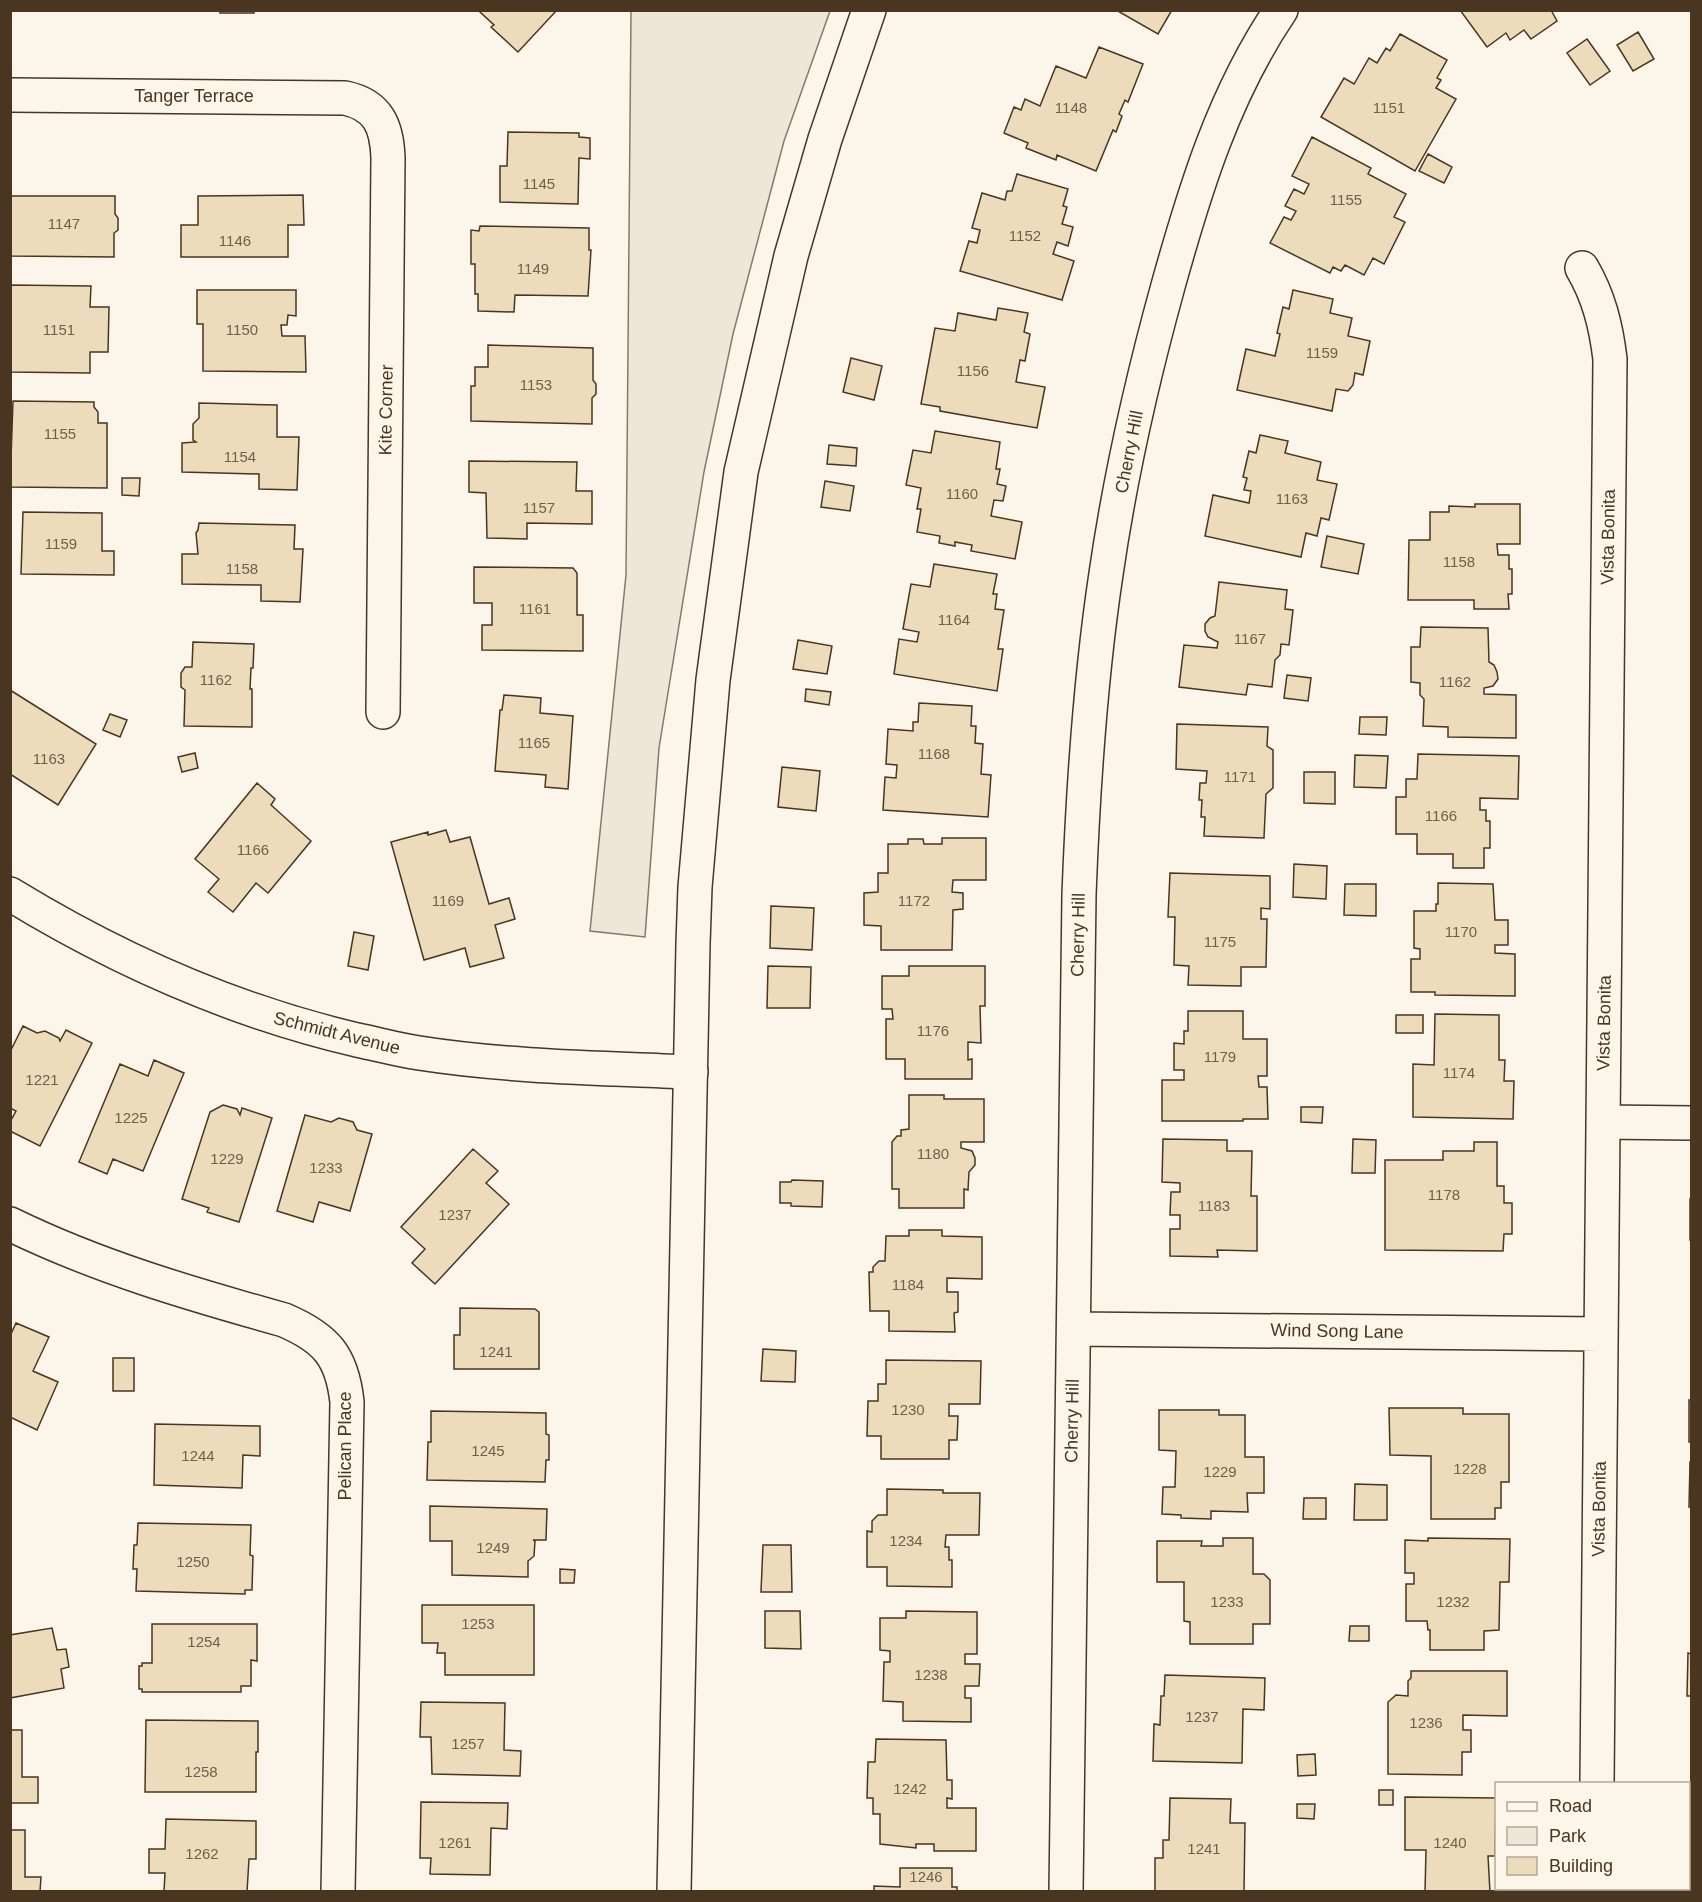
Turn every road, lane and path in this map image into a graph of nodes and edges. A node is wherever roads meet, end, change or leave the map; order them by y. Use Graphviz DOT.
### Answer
graph roads {
  1 [pos="869,10"];
  2 [pos="1281,10"];
  3 [pos="10,95"];
  4 [pos="373,112"];
  5 [pos="1582,268"];
  6 [pos="383,712"];
  7 [pos="10,894"];
  8 [pos="691,1072"];
  9 [pos="1603,1122"];
  10 [pos="1692,1123"];
  11 [pos="10,1224"];
  12 [pos="1074,1329"];
  13 [pos="1601,1334"];
  14 [pos="1597,1782"];
  15 [pos="338,1892"];
  16 [pos="674,1892"];
  17 [pos="1066,1892"];
  1 -- 8 [label="street"];
  2 -- 12 [label="street, Cherry Hill"];
  3 -- 4 [label="street, Tanger Terrace"];
  4 -- 6 [label="street, Kite Corner"];
  5 -- 9 [label="street, Vista Bonita"];
  7 -- 8 [label="street, Schmidt Avenue"];
  8 -- 16 [label="street"];
  9 -- 10 [label="street"];
  9 -- 13 [label="street, Vista Bonita"];
  11 -- 15 [label="street, Pelican Place"];
  12 -- 13 [label="street, Wind Song Lane"];
  12 -- 17 [label="street, Cherry Hill"];
  13 -- 14 [label="street, Vista Bonita"];
}
